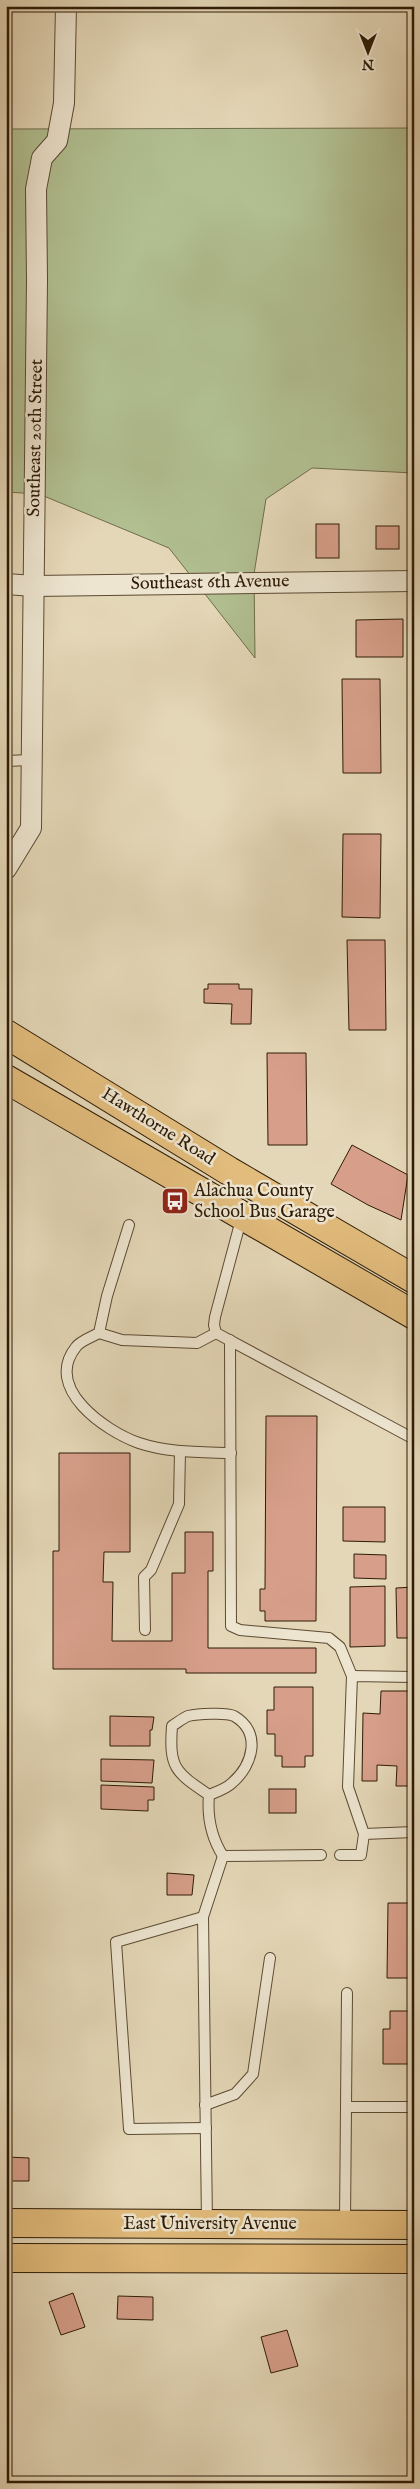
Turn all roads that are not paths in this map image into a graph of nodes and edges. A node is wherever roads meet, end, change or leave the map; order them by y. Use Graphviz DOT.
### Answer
graph roads {
  1 [pos="66,6"];
  2 [pos="414,581"];
  3 [pos="6,584"];
  4 [pos="34,586"];
  5 [pos="30,760"];
  6 [pos="6,761"];
  7 [pos="6,869"];
  8 [pos="6,1034"];
  9 [pos="6,1079"];
  10 [pos="242,1216"];
  11 [pos="129,1225"];
  12 [pos="414,1279"];
  13 [pos="414,1315"];
  14 [pos="98,1333"];
  15 [pos="216,1333"];
  16 [pos="230,1340"];
  17 [pos="414,1438"];
  18 [pos="180,1452"];
  19 [pos="230,1453"];
  20 [pos="145,1630"];
  21 [pos="352,1676"];
  22 [pos="414,1678"];
  23 [pos="208,1795"];
  24 [pos="414,1832"];
  25 [pos="364,1834"];
  26 [pos="321,1855"];
  27 [pos="340,1855"];
  28 [pos="223,1856"];
  29 [pos="203,1918"];
  30 [pos="270,1958"];
  31 [pos="347,1993"];
  32 [pos="205,2106"];
  33 [pos="414,2106"];
  34 [pos="347,2107"];
  35 [pos="206,2128"];
  36 [pos="6,2223"];
  37 [pos="207,2224"];
  38 [pos="345,2224"];
  39 [pos="414,2225"];
  40 [pos="6,2258"];
  41 [pos="210,2258"];
  42 [pos="414,2259"];
  1 -- 4 [label="street, Southeast 20th Street"];
  2 -- 4 [label="street, Southeast 6th Avenue"];
  3 -- 4 [label="street, Southeast 6th Avenue"];
  4 -- 5 [label="street, Southeast 20th Street"];
  5 -- 6 [label="lane"];
  5 -- 7 [label="street, Southeast 20th Street"];
  8 -- 12 [label="main road, Hawthorne Road"];
  9 -- 10 [label="main road, Hawthorne Road"];
  10 -- 13 [label="main road, Hawthorne Road"];
  10 -- 15 [label="lane"];
  11 -- 14 [label="lane"];
  14 -- 15 [label="lane"];
  14 -- 18 [label="lane"];
  15 -- 16 [label="lane"];
  16 -- 17 [label="lane"];
  16 -- 19 [label="lane"];
  18 -- 19 [label="lane"];
  18 -- 20 [label="lane"];
  19 -- 21 [label="lane"];
  21 -- 22 [label="lane"];
  21 -- 25 [label="lane"];
  23 -- 23 [label="lane"];
  23 -- 28 [label="lane"];
  24 -- 25 [label="lane"];
  25 -- 27 [label="lane"];
  26 -- 28 [label="lane"];
  28 -- 29 [label="lane"];
  29 -- 32 [label="lane"];
  29 -- 35 [label="lane"];
  30 -- 32 [label="lane"];
  31 -- 34 [label="lane"];
  32 -- 35 [label="lane"];
  33 -- 34 [label="lane"];
  34 -- 38 [label="lane"];
  35 -- 37 [label="lane"];
  36 -- 37 [label="main road, East University Avenue"];
  37 -- 38 [label="main road, East University Avenue"];
  37 -- 41 [label="main road"];
  38 -- 39 [label="main road, East University Avenue"];
  40 -- 41 [label="main road, East University Avenue"];
  41 -- 42 [label="main road, East University Avenue"];
}
